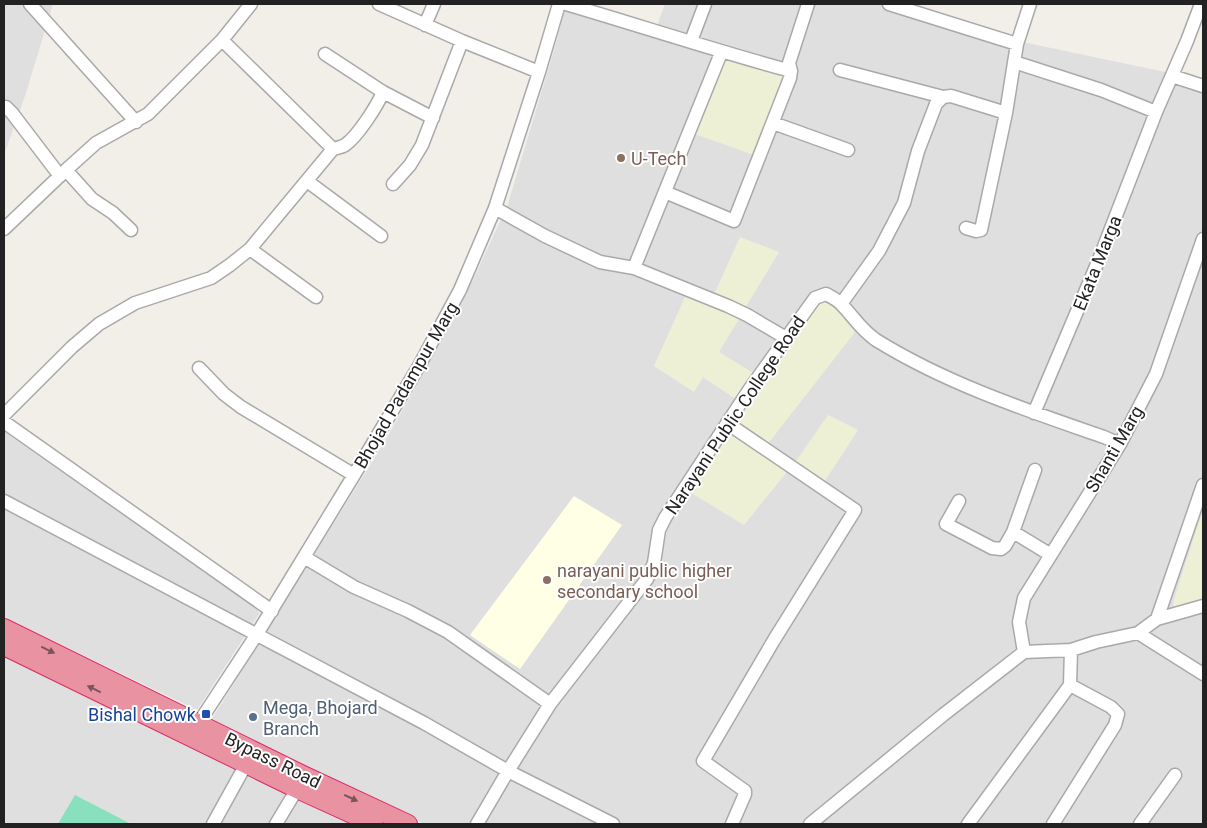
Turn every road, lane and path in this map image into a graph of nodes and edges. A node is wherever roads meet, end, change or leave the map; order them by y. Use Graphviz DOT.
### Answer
graph roads {
  1 [pos="30,4"];
  2 [pos="251,4"];
  3 [pos="379,4"];
  4 [pos="434,4"];
  5 [pos="559,4"];
  6 [pos="566,4"];
  7 [pos="705,4"];
  8 [pos="808,4"];
  9 [pos="889,4"];
  10 [pos="1030,4"];
  11 [pos="1201,4"];
  12 [pos="425,25"];
  13 [pos="222,40"];
  14 [pos="462,41"];
  15 [pos="691,41"];
  16 [pos="1017,44"];
  17 [pos="721,53"];
  18 [pos="325,54"];
  19 [pos="1014,62"];
  20 [pos="840,70"];
  21 [pos="539,72"];
  22 [pos="791,72"];
  23 [pos="1172,76"];
  24 [pos="1203,86"];
  25 [pos="383,92"];
  26 [pos="943,97"];
  27 [pos="5,106"];
  28 [pos="1006,112"];
  29 [pos="1156,112"];
  30 [pos="433,118"];
  31 [pos="136,122"];
  32 [pos="773,123"];
  33 [pos="333,149"];
  34 [pos="848,150"];
  35 [pos="63,173"];
  36 [pos="307,181"];
  37 [pos="394,184"];
  38 [pos="665,192"];
  39 [pos="495,208"];
  40 [pos="966,228"];
  41 [pos="4,230"];
  42 [pos="131,230"];
  43 [pos="381,236"];
  44 [pos="1203,239"];
  45 [pos="250,249"];
  46 [pos="634,268"];
  47 [pos="316,297"];
  48 [pos="841,304"];
  49 [pos="786,338"];
  50 [pos="199,368"];
  51 [pos="1034,413"];
  52 [pos="4,415"];
  53 [pos="4,422"];
  54 [pos="727,423"];
  55 [pos="1120,444"];
  56 [pos="1035,470"];
  57 [pos="354,475"];
  58 [pos="1203,485"];
  59 [pos="959,500"];
  60 [pos="4,501"];
  61 [pos="1013,532"];
  62 [pos="1051,555"];
  63 [pos="304,557"];
  64 [pos="1203,606"];
  65 [pos="272,611"];
  66 [pos="1157,619"];
  67 [pos="4,628"];
  68 [pos="1138,633"];
  69 [pos="257,634"];
  70 [pos="4,646"];
  71 [pos="1071,650"];
  72 [pos="1024,652"];
  73 [pos="1203,674"];
  74 [pos="1070,685"];
  75 [pos="550,704"];
  76 [pos="194,730"];
  77 [pos="250,757"];
  78 [pos="508,771"];
  79 [pos="1175,775"];
  80 [pos="297,789"];
  81 [pos="213,824"];
  82 [pos="276,824"];
  83 [pos="374,824"];
  84 [pos="408,824"];
  85 [pos="477,824"];
  86 [pos="613,824"];
  87 [pos="732,824"];
  88 [pos="810,824"];
  89 [pos="968,824"];
  90 [pos="1053,824"];
  91 [pos="1140,824"];
  1 -- 31 [label="street"];
  2 -- 13 [label="street"];
  3 -- 12 [label="street"];
  4 -- 12 [label="street"];
  5 -- 21 [label="street, Bhojad Padampur Marg"];
  6 -- 15 [label="street"];
  7 -- 15 [label="street"];
  8 -- 22 [label="street"];
  9 -- 16 [label="street"];
  10 -- 16 [label="street"];
  11 -- 23 [label="street, Ekata Marga"];
  12 -- 14 [label="street"];
  13 -- 31 [label="street"];
  13 -- 33 [label="street"];
  14 -- 21 [label="street"];
  14 -- 30 [label="street"];
  15 -- 17 [label="street"];
  16 -- 19 [label="street"];
  17 -- 22 [label="street"];
  17 -- 38 [label="street"];
  18 -- 25 [label="street"];
  19 -- 28 [label="street"];
  19 -- 29 [label="street"];
  20 -- 26 [label="street"];
  21 -- 39 [label="street, Bhojad Padampur Marg"];
  22 -- 32 [label="street"];
  23 -- 24 [label="street"];
  23 -- 29 [label="street, Ekata Marga"];
  25 -- 30 [label="street"];
  25 -- 33 [label="street"];
  26 -- 28 [label="street"];
  26 -- 48 [label="street"];
  27 -- 35 [label="street"];
  28 -- 40 [label="street"];
  29 -- 51 [label="street, Ekata Marga"];
  30 -- 37 [label="street"];
  31 -- 35 [label="street"];
  32 -- 34 [label="street"];
  32 -- 38 [label="street"];
  33 -- 36 [label="street"];
  35 -- 41 [label="street"];
  35 -- 42 [label="street"];
  36 -- 43 [label="street"];
  36 -- 45 [label="street"];
  38 -- 46 [label="street"];
  39 -- 46 [label="street"];
  39 -- 57 [label="street, Bhojad Padampur Marg"];
  44 -- 55 [label="street, Shanti Marg"];
  45 -- 47 [label="street"];
  45 -- 52 [label="street"];
  46 -- 49 [label="street"];
  48 -- 49 [label="street, Narayani Public College Road"];
  48 -- 51 [label="street"];
  49 -- 54 [label="street, Narayani Public College Road"];
  50 -- 57 [label="street"];
  51 -- 55 [label="street"];
  53 -- 65 [label="street"];
  54 -- 75 [label="street, Narayani Public College Road"];
  54 -- 87 [label="street"];
  55 -- 62 [label="street, Shanti Marg"];
  56 -- 61 [label="street"];
  57 -- 63 [label="street, Bhojad Padampur Marg"];
  58 -- 66 [label="street"];
  59 -- 61 [label="street"];
  60 -- 69 [label="street"];
  61 -- 62 [label="street"];
  62 -- 72 [label="street, Shanti Marg"];
  63 -- 65 [label="street, Bhojad Padampur Marg"];
  63 -- 75 [label="street"];
  64 -- 66 [label="street"];
  65 -- 69 [label="street, Bhojad Padampur Marg"];
  66 -- 68 [label="street"];
  67 -- 76 [label="highway, Bypass Road, one-way"];
  68 -- 71 [label="street"];
  68 -- 73 [label="street"];
  69 -- 76 [label="street, Bhojad Padampur Marg"];
  69 -- 78 [label="street"];
  76 -- 70 [label="highway, Bypass Road, one-way"];
  71 -- 72 [label="street"];
  71 -- 74 [label="street"];
  72 -- 88 [label="street"];
  74 -- 89 [label="street"];
  74 -- 90 [label="street"];
  75 -- 78 [label="street, Narayani Public College Road"];
  76 -- 77 [label="highway, Bypass Road"];
  77 -- 80 [label="highway, Bypass Road"];
  77 -- 81 [label="street"];
  77 -- 84 [label="highway, Bypass Road, one-way"];
  78 -- 85 [label="street, Narayani Public College Road"];
  78 -- 86 [label="street"];
  79 -- 91 [label="street"];
  80 -- 82 [label="street"];
  80 -- 83 [label="highway, Bypass Road"];
}
